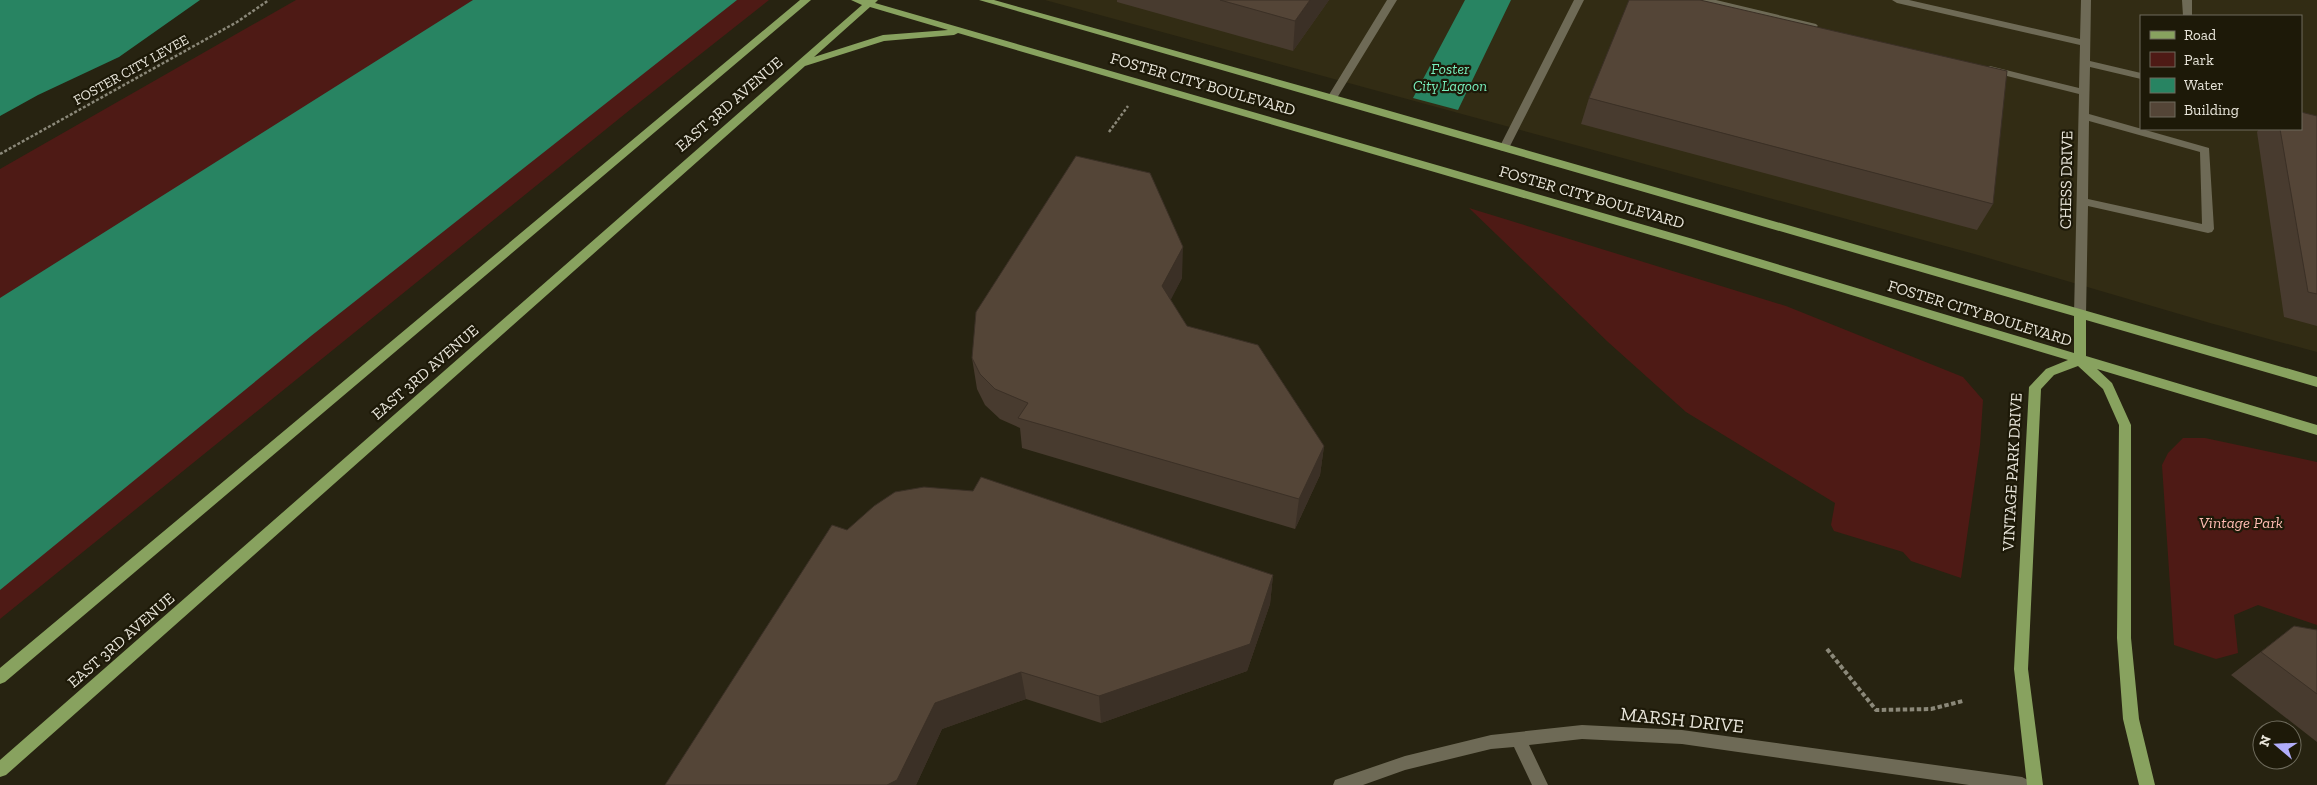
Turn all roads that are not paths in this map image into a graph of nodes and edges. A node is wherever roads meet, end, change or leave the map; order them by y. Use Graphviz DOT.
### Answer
graph roads {
  1 [pos="806,0"];
  2 [pos="856,0"];
  3 [pos="984,0"];
  4 [pos="1392,0"];
  5 [pos="1578,0"];
  6 [pos="1704,0"];
  7 [pos="1898,0"];
  8 [pos="2086,0"];
  9 [pos="2188,0"];
  10 [pos="871,2"];
  11 [pos="2188,15"];
  12 [pos="1827,30"];
  13 [pos="963,32"];
  14 [pos="2085,43"];
  15 [pos="2084,63"];
  16 [pos="801,64"];
  17 [pos="1979,66"];
  18 [pos="2140,76"];
  19 [pos="2084,92"];
  20 [pos="1332,98"];
  21 [pos="2083,116"];
  22 [pos="1504,148"];
  23 [pos="2082,201"];
  24 [pos="2080,315"];
  25 [pos="2080,360"];
  26 [pos="2317,382"];
  27 [pos="2317,430"];
  28 [pos="0,677"];
  29 [pos="1518,739"];
  30 [pos="0,770"];
  31 [pos="1341,785"];
  32 [pos="1540,785"];
  33 [pos="2022,785"];
  34 [pos="2035,785"];
  35 [pos="2147,785"];
  1 -- 28 [label="main road, EAST 3RD AVENUE"];
  2 -- 10 [label="main road, FOSTER CITY BOULEVARD"];
  3 -- 20 [label="main road, FOSTER CITY BOULEVARD"];
  4 -- 20 [label="street"];
  5 -- 22 [label="street"];
  6 -- 12 [label="street"];
  7 -- 14 [label="street"];
  8 -- 14 [label="street, CHESS DRIVE"];
  9 -- 11 [label="street"];
  10 -- 13 [label="main road, FOSTER CITY BOULEVARD"];
  10 -- 16 [label="main road, EAST 3RD AVENUE"];
  13 -- 16 [label="main road"];
  13 -- 25 [label="main road, FOSTER CITY BOULEVARD"];
  14 -- 15 [label="street, CHESS DRIVE"];
  15 -- 18 [label="street"];
  15 -- 19 [label="street, CHESS DRIVE"];
  16 -- 30 [label="main road, EAST 3RD AVENUE"];
  17 -- 19 [label="street"];
  19 -- 21 [label="street, CHESS DRIVE"];
  20 -- 22 [label="main road, FOSTER CITY BOULEVARD"];
  21 -- 23 [label="street, CHESS DRIVE"];
  21 -- 23 [label="street"];
  22 -- 24 [label="main road, FOSTER CITY BOULEVARD"];
  23 -- 24 [label="street, CHESS DRIVE"];
  24 -- 25 [label="main road, CHESS DRIVE"];
  24 -- 26 [label="main road, FOSTER CITY BOULEVARD"];
  25 -- 27 [label="main road, FOSTER CITY BOULEVARD"];
  25 -- 34 [label="main road, VINTAGE PARK DRIVE"];
  25 -- 35 [label="main road"];
  29 -- 31 [label="street, MARSH DRIVE"];
  29 -- 32 [label="street"];
  29 -- 33 [label="street, MARSH DRIVE"];
}
